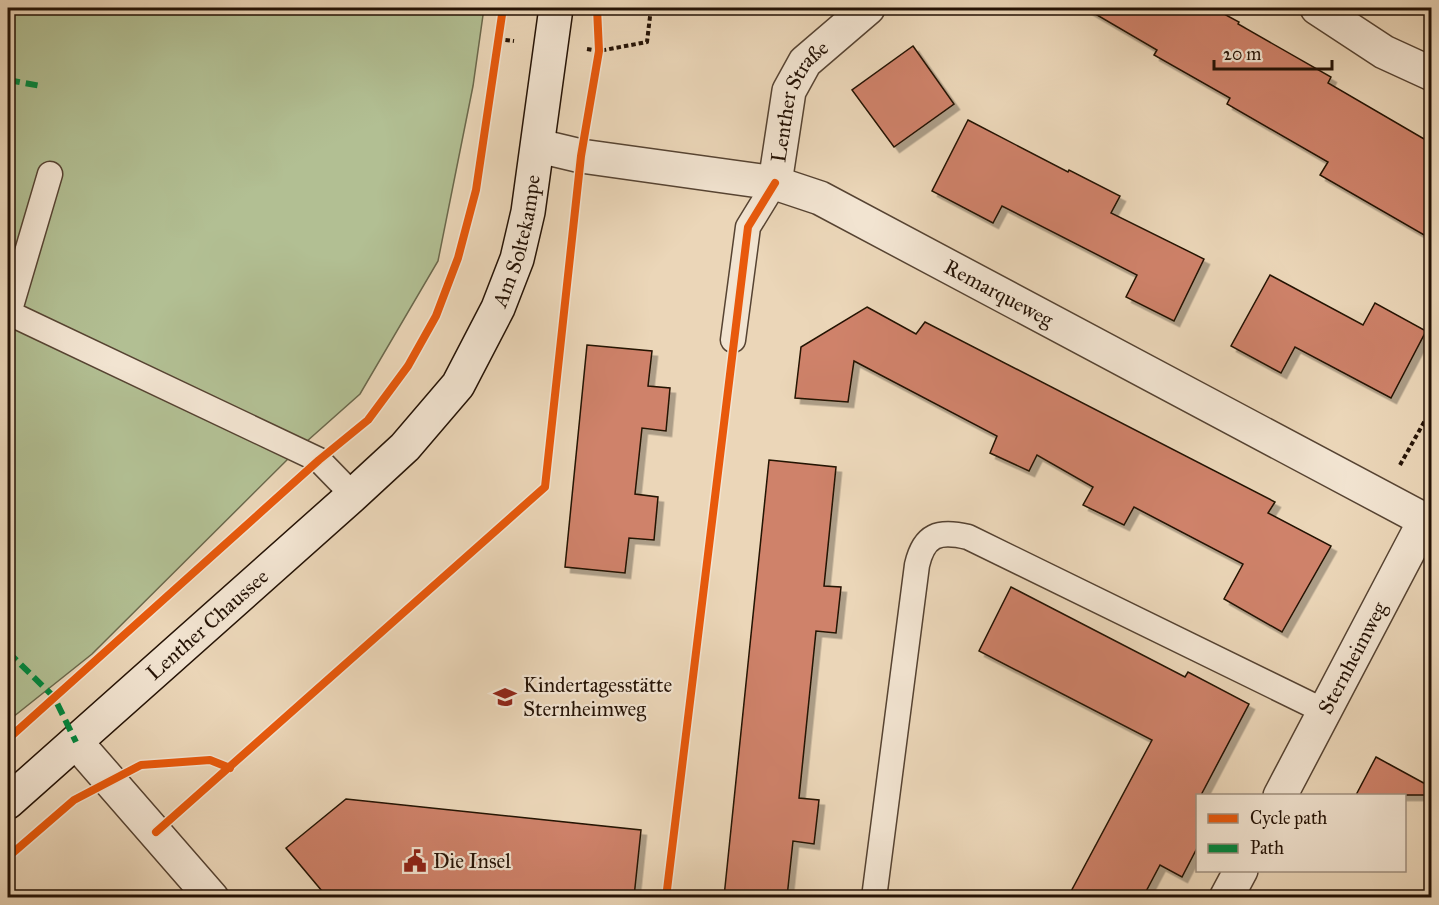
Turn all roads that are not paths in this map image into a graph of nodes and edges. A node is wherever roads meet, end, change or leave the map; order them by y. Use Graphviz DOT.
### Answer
graph roads {
  1 [pos="556,8"];
  2 [pos="868,8"];
  3 [pos="1317,8"];
  4 [pos="1431,74"];
  5 [pos="538,146"];
  6 [pos="50,174"];
  7 [pos="775,183"];
  8 [pos="733,340"];
  9 [pos="405,447"];
  10 [pos="353,495"];
  11 [pos="1428,522"];
  12 [pos="1324,711"];
  13 [pos="75,742"];
  14 [pos="1281,794"];
  15 [pos="8,801"];
  16 [pos="1240,872"];
  17 [pos="212,897"];
  18 [pos="874,897"];
  19 [pos="1226,897"];
  1 -- 5 [label="street, Am Soltekampe"];
  2 -- 7 [label="street, Lenther Straße"];
  3 -- 4 [label="street"];
  5 -- 7 [label="street, Remarqueweg"];
  5 -- 9 [label="street, Am Soltekampe"];
  6 -- 10 [label="lane"];
  7 -- 8 [label="lane"];
  7 -- 11 [label="street, Remarqueweg"];
  9 -- 10 [label="street, Lenther Chaussee"];
  10 -- 13 [label="street, Lenther Chaussee"];
  11 -- 12 [label="street, Sternheimweg"];
  12 -- 14 [label="street, Sternheimweg"];
  12 -- 18 [label="lane"];
  13 -- 15 [label="street, Lenther Chaussee"];
  13 -- 17 [label="street"];
  16 -- 19 [label="street"];
}
